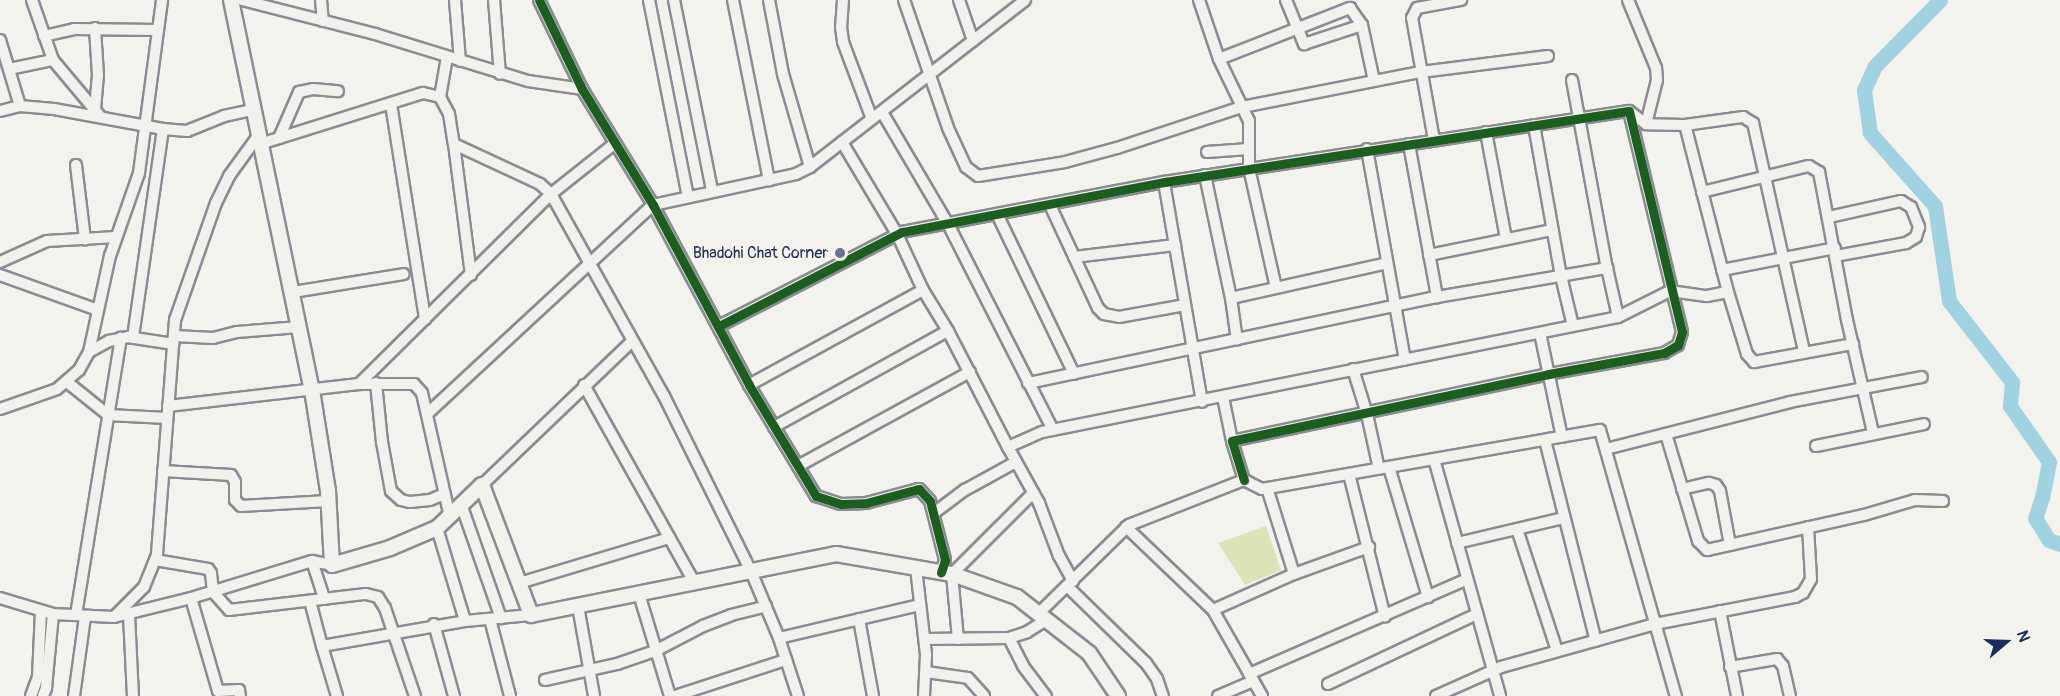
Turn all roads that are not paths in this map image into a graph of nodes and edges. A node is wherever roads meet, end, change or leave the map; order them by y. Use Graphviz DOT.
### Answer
graph roads {
  1 [pos="32,0"];
  2 [pos="162,0"];
  3 [pos="231,0"];
  4 [pos="242,0"];
  5 [pos="321,0"];
  6 [pos="455,0"];
  7 [pos="494,0"];
  8 [pos="539,0"];
  9 [pos="649,0"];
  10 [pos="674,0"];
  11 [pos="732,0"];
  12 [pos="769,0"];
  13 [pos="843,0"];
  14 [pos="904,0"];
  15 [pos="959,0"];
  16 [pos="1025,0"];
  17 [pos="1286,0"];
  18 [pos="1461,0"];
  19 [pos="1628,0"];
  20 [pos="1201,1"];
  21 [pos="1014,4"];
  22 [pos="322,21"];
  23 [pos="1362,25"];
  24 [pos="1296,27"];
  25 [pos="95,28"];
  26 [pos="158,30"];
  27 [pos="44,36"];
  28 [pos="0,40"];
  29 [pos="974,40"];
  30 [pos="1548,56"];
  31 [pos="447,57"];
  32 [pos="1220,58"];
  33 [pos="53,60"];
  34 [pos="460,61"];
  35 [pos="9,69"];
  36 [pos="1421,72"];
  37 [pos="500,74"];
  38 [pos="930,75"];
  39 [pos="1572,80"];
  40 [pos="1374,81"];
  41 [pos="582,89"];
  42 [pos="338,91"];
  43 [pos="440,97"];
  44 [pos="391,104"];
  45 [pos="20,106"];
  46 [pos="1242,107"];
  47 [pos="252,110"];
  48 [pos="0,111"];
  49 [pos="882,111"];
  50 [pos="1629,111"];
  51 [pos="98,112"];
  52 [pos="1578,118"];
  53 [pos="872,119"];
  54 [pos="1646,124"];
  55 [pos="1534,125"];
  56 [pos="1685,125"];
  57 [pos="155,127"];
  58 [pos="1486,132"];
  59 [pos="279,138"];
  60 [pos="259,140"];
  61 [pos="1434,140"];
  62 [pos="842,142"];
  63 [pos="454,144"];
  64 [pos="614,144"];
  65 [pos="1409,144"];
  66 [pos="1249,149"];
  67 [pos="1367,149"];
  68 [pos="1207,152"];
  69 [pos="76,165"];
  70 [pos="810,167"];
  71 [pos="1249,168"];
  72 [pos="1205,176"];
  73 [pos="1765,177"];
  74 [pos="769,180"];
  75 [pos="1164,182"];
  76 [pos="712,191"];
  77 [pos="1702,192"];
  78 [pos="551,195"];
  79 [pos="688,197"];
  80 [pos="653,205"];
  81 [pos="1050,205"];
  82 [pos="998,216"];
  83 [pos="1829,217"];
  84 [pos="948,224"];
  85 [pos="1552,230"];
  86 [pos="897,234"];
  87 [pos="116,237"];
  88 [pos="85,239"];
  89 [pos="1506,239"];
  90 [pos="1175,245"];
  91 [pos="1835,252"];
  92 [pos="1429,255"];
  93 [pos="1074,257"];
  94 [pos="1783,257"];
  95 [pos="0,262"];
  96 [pos="1387,263"];
  97 [pos="590,266"];
  98 [pos="1607,268"];
  99 [pos="1722,270"];
  100 [pos="404,274"];
  101 [pos="0,275"];
  102 [pos="471,275"];
  103 [pos="1561,276"];
  104 [pos="1276,288"];
  105 [pos="923,290"];
  106 [pos="1670,291"];
  107 [pos="293,292"];
  108 [pos="1728,292"];
  109 [pos="1437,297"];
  110 [pos="1231,298"];
  111 [pos="1185,305"];
  112 [pos="1394,306"];
  113 [pos="98,310"];
  114 [pos="1618,317"];
  115 [pos="425,319"];
  116 [pos="719,326"];
  117 [pos="1573,326"];
  118 [pos="299,327"];
  119 [pos="947,331"];
  120 [pos="1540,333"];
  121 [pos="121,338"];
  122 [pos="134,338"];
  123 [pos="173,340"];
  124 [pos="1237,340"];
  125 [pos="632,341"];
  126 [pos="1853,344"];
  127 [pos="1192,349"];
  128 [pos="1804,351"];
  129 [pos="89,352"];
  130 [pos="1405,360"];
  131 [pos="1353,369"];
  132 [pos="970,372"];
  133 [pos="1074,374"];
  134 [pos="1549,374"];
  135 [pos="1922,377"];
  136 [pos="68,382"];
  137 [pos="376,383"];
  138 [pos="1028,383"];
  139 [pos="359,384"];
  140 [pos="584,384"];
  141 [pos="749,385"];
  142 [pos="1864,387"];
  143 [pos="312,390"];
  144 [pos="1223,397"];
  145 [pos="1202,402"];
  146 [pos="168,406"];
  147 [pos="0,409"];
  148 [pos="427,414"];
  149 [pos="1367,414"];
  150 [pos="108,416"];
  151 [pos="167,418"];
  152 [pos="1924,424"];
  153 [pos="774,427"];
  154 [pos="1053,430"];
  155 [pos="1873,433"];
  156 [pos="1666,434"];
  157 [pos="1562,437"];
  158 [pos="1545,440"];
  159 [pos="1232,441"];
  160 [pos="1816,446"];
  161 [pos="1008,447"];
  162 [pos="1606,449"];
  163 [pos="1434,459"];
  164 [pos="1016,462"];
  165 [pos="798,466"];
  166 [pos="1384,468"];
  167 [pos="164,471"];
  168 [pos="1349,474"];
  169 [pos="1244,480"];
  170 [pos="482,484"];
  171 [pos="1267,488"];
  172 [pos="1682,489"];
  173 [pos="1033,493"];
  174 [pos="444,494"];
  175 [pos="328,501"];
  176 [pos="1943,501"];
  177 [pos="461,504"];
  178 [pos="934,513"];
  179 [pos="450,517"];
  180 [pos="1564,518"];
  181 [pos="1126,527"];
  182 [pos="1808,527"];
  183 [pos="437,528"];
  184 [pos="1517,529"];
  185 [pos="669,538"];
  186 [pos="1457,543"];
  187 [pos="1730,545"];
  188 [pos="1369,547"];
  189 [pos="155,560"];
  190 [pos="312,561"];
  191 [pos="332,565"];
  192 [pos="916,568"];
  193 [pos="750,569"];
  194 [pos="946,573"];
  195 [pos="1294,574"];
  196 [pos="1467,579"];
  197 [pos="694,582"];
  198 [pos="519,583"];
  199 [pos="1070,584"];
  200 [pos="213,592"];
  201 [pos="639,594"];
  202 [pos="1428,597"];
  203 [pos="0,598"];
  204 [pos="191,598"];
  205 [pos="324,599"];
  206 [pos="310,601"];
  207 [pos="920,605"];
  208 [pos="578,606"];
  209 [pos="766,606"];
  210 [pos="1213,610"];
  211 [pos="41,611"];
  212 [pos="1720,611"];
  213 [pos="52,614"];
  214 [pos="1477,614"];
  215 [pos="129,615"];
  216 [pos="531,615"];
  217 [pos="80,616"];
  218 [pos="114,617"];
  219 [pos="1042,617"];
  220 [pos="1385,617"];
  221 [pos="496,618"];
  222 [pos="859,619"];
  223 [pos="465,621"];
  224 [pos="434,624"];
  225 [pos="1655,624"];
  226 [pos="393,632"];
  227 [pos="779,638"];
  228 [pos="1009,638"];
  229 [pos="925,639"];
  230 [pos="958,639"];
  231 [pos="1596,640"];
  232 [pos="322,646"];
  233 [pos="655,651"];
  234 [pos="1557,651"];
  235 [pos="786,660"];
  236 [pos="1730,667"];
  237 [pos="1493,670"];
  238 [pos="589,671"];
  239 [pos="926,672"];
  240 [pos="1251,678"];
  241 [pos="545,680"];
  242 [pos="1328,684"];
  243 [pos="1450,693"];
  244 [pos="454,694"];
  245 [pos="31,696"];
  246 [pos="43,696"];
  247 [pos="74,696"];
  248 [pos="133,696"];
  249 [pos="240,696"];
  250 [pos="337,696"];
  251 [pos="415,696"];
  252 [pos="441,696"];
  253 [pos="510,696"];
  254 [pos="594,696"];
  255 [pos="670,696"];
  256 [pos="675,696"];
  257 [pos="798,696"];
  258 [pos="873,696"];
  259 [pos="924,696"];
  260 [pos="984,696"];
  261 [pos="1046,696"];
  262 [pos="1118,696"];
  263 [pos="1164,696"];
  264 [pos="1218,696"];
  265 [pos="1262,696"];
  266 [pos="1436,696"];
  267 [pos="1500,696"];
  268 [pos="1676,696"];
  269 [pos="1737,696"];
  270 [pos="1790,696"];
  1 -- 27 [label="street"];
  2 -- 26 [label="street"];
  3 -- 47 [label="main road"];
  4 -- 22 [label="street"];
  5 -- 22 [label="street"];
  6 -- 34 [label="street"];
  7 -- 37 [label="street"];
  8 -- 41 [label="street"];
  9 -- 79 [label="street"];
  10 -- 76 [label="street"];
  11 -- 74 [label="street"];
  12 -- 70 [label="street"];
  13 -- 53 [label="street"];
  14 -- 38 [label="street"];
  15 -- 29 [label="street"];
  16 -- 21 [label="street"];
  17 -- 24 [label="street"];
  18 -- 36 [label="street"];
  19 -- 54 [label="street"];
  20 -- 32 [label="street"];
  21 -- 29 [label="street"];
  22 -- 31 [label="street"];
  23 -- 24 [label="street"];
  23 -- 24 [label="street"];
  23 -- 40 [label="street"];
  24 -- 32 [label="street"];
  25 -- 26 [label="street"];
  25 -- 27 [label="street"];
  25 -- 51 [label="street"];
  26 -- 57 [label="street"];
  27 -- 33 [label="street"];
  28 -- 35 [label="street"];
  29 -- 38 [label="street"];
  30 -- 36 [label="street"];
  31 -- 34 [label="street"];
  31 -- 43 [label="street"];
  32 -- 46 [label="street"];
  33 -- 35 [label="street"];
  33 -- 51 [label="street"];
  34 -- 37 [label="street"];
  35 -- 45 [label="street"];
  36 -- 40 [label="street"];
  36 -- 61 [label="street"];
  37 -- 41 [label="street"];
  38 -- 46 [label="street"];
  38 -- 49 [label="street"];
  39 -- 52 [label="street"];
  40 -- 46 [label="street"];
  41 -- 64 [label="street"];
  42 -- 59 [label="street"];
  43 -- 44 [label="street"];
  43 -- 63 [label="street"];
  44 -- 59 [label="street"];
  44 -- 115 [label="street"];
  45 -- 48 [label="street"];
  45 -- 51 [label="street"];
  46 -- 66 [label="street"];
  47 -- 57 [label="street"];
  47 -- 60 [label="main road"];
  49 -- 53 [label="street"];
  49 -- 84 [label="street"];
  50 -- 52 [label="street"];
  50 -- 54 [label="street"];
  50 -- 106 [label="street"];
  51 -- 57 [label="street"];
  52 -- 55 [label="street"];
  52 -- 98 [label="street"];
  53 -- 62 [label="street"];
  54 -- 56 [label="street"];
  55 -- 58 [label="street"];
  55 -- 85 [label="street"];
  56 -- 73 [label="street"];
  56 -- 77 [label="street"];
  57 -- 87 [label="street"];
  57 -- 122 [label="street"];
  58 -- 61 [label="street"];
  58 -- 89 [label="street"];
  59 -- 60 [label="street"];
  60 -- 107 [label="main road"];
  60 -- 123 [label="street"];
  61 -- 65 [label="street"];
  62 -- 70 [label="street"];
  62 -- 86 [label="street"];
  63 -- 78 [label="street"];
  63 -- 102 [label="street"];
  64 -- 78 [label="street"];
  64 -- 80 [label="street"];
  65 -- 67 [label="street"];
  65 -- 92 [label="street"];
  66 -- 68 [label="street"];
  66 -- 71 [label="street"];
  67 -- 71 [label="street"];
  67 -- 96 [label="street"];
  69 -- 88 [label="street"];
  70 -- 74 [label="street"];
  71 -- 72 [label="street"];
  71 -- 104 [label="street"];
  72 -- 75 [label="street"];
  72 -- 110 [label="street"];
  73 -- 77 [label="street"];
  73 -- 83 [label="street"];
  73 -- 94 [label="street"];
  74 -- 76 [label="street"];
  75 -- 81 [label="street"];
  75 -- 90 [label="street"];
  76 -- 79 [label="street"];
  77 -- 99 [label="street"];
  78 -- 97 [label="street"];
  78 -- 102 [label="street"];
  79 -- 80 [label="street"];
  80 -- 97 [label="street"];
  80 -- 116 [label="street"];
  81 -- 82 [label="street"];
  81 -- 93 [label="street"];
  82 -- 84 [label="street"];
  82 -- 133 [label="street"];
  83 -- 91 [label="street"];
  83 -- 91 [label="street"];
  84 -- 86 [label="street"];
  84 -- 138 [label="street"];
  85 -- 89 [label="street"];
  85 -- 103 [label="street"];
  86 -- 105 [label="street"];
  86 -- 116 [label="street"];
  87 -- 88 [label="street"];
  87 -- 113 [label="street"];
  88 -- 95 [label="street"];
  89 -- 92 [label="street"];
  90 -- 93 [label="street"];
  90 -- 111 [label="street"];
  91 -- 94 [label="street"];
  91 -- 126 [label="street"];
  92 -- 109 [label="street"];
  93 -- 111 [label="street"];
  94 -- 99 [label="street"];
  94 -- 128 [label="street"];
  96 -- 104 [label="street"];
  96 -- 112 [label="street"];
  97 -- 125 [label="street"];
  97 -- 148 [label="street"];
  98 -- 103 [label="street"];
  98 -- 114 [label="street"];
  99 -- 108 [label="street"];
  100 -- 107 [label="street"];
  101 -- 113 [label="street"];
  102 -- 115 [label="street"];
  103 -- 109 [label="street"];
  103 -- 117 [label="street"];
  104 -- 110 [label="street"];
  105 -- 119 [label="street"];
  105 -- 141 [label="street"];
  106 -- 108 [label="street"];
  106 -- 114 [label="street"];
  106 -- 134 [label="street"];
  107 -- 118 [label="main road"];
  108 -- 128 [label="street"];
  109 -- 112 [label="street"];
  110 -- 124 [label="street"];
  111 -- 127 [label="street"];
  112 -- 124 [label="street"];
  112 -- 130 [label="street"];
  113 -- 129 [label="street"];
  114 -- 117 [label="street"];
  115 -- 139 [label="street"];
  116 -- 141 [label="street"];
  117 -- 120 [label="street"];
  118 -- 123 [label="street"];
  118 -- 143 [label="main road"];
  119 -- 132 [label="street"];
  119 -- 153 [label="street"];
  120 -- 130 [label="street"];
  120 -- 134 [label="street"];
  121 -- 122 [label="street"];
  121 -- 129 [label="street"];
  121 -- 150 [label="street"];
  122 -- 123 [label="street"];
  123 -- 146 [label="street"];
  124 -- 127 [label="street"];
  125 -- 140 [label="street"];
  125 -- 193 [label="street"];
  126 -- 128 [label="street"];
  126 -- 142 [label="street"];
  127 -- 133 [label="street"];
  127 -- 145 [label="street"];
  129 -- 136 [label="street"];
  130 -- 131 [label="street"];
  131 -- 144 [label="street"];
  131 -- 149 [label="street"];
  132 -- 161 [label="street"];
  132 -- 165 [label="street"];
  133 -- 138 [label="street"];
  134 -- 149 [label="street"];
  134 -- 157 [label="street"];
  135 -- 142 [label="street"];
  136 -- 147 [label="street"];
  136 -- 150 [label="street"];
  137 -- 139 [label="street"];
  137 -- 148 [label="street"];
  137 -- 174 [label="street"];
  138 -- 154 [label="street"];
  139 -- 143 [label="street"];
  140 -- 170 [label="street"];
  140 -- 185 [label="street"];
  141 -- 153 [label="street"];
  142 -- 155 [label="street"];
  142 -- 156 [label="street"];
  143 -- 146 [label="street"];
  143 -- 175 [label="main road"];
  144 -- 145 [label="street"];
  144 -- 159 [label="street"];
  145 -- 154 [label="street"];
  146 -- 151 [label="street"];
  148 -- 174 [label="street"];
  149 -- 159 [label="street"];
  149 -- 166 [label="street"];
  150 -- 151 [label="street"];
  150 -- 217 [label="street"];
  151 -- 167 [label="street"];
  152 -- 155 [label="street"];
  153 -- 165 [label="street"];
  154 -- 161 [label="street"];
  155 -- 160 [label="street"];
  156 -- 162 [label="street"];
  156 -- 172 [label="street"];
  157 -- 158 [label="street"];
  157 -- 162 [label="street"];
  158 -- 163 [label="street"];
  158 -- 180 [label="street"];
  159 -- 169 [label="street"];
  161 -- 164 [label="street"];
  162 -- 225 [label="street"];
  163 -- 166 [label="street"];
  163 -- 186 [label="street"];
  164 -- 173 [label="street"];
  164 -- 178 [label="street"];
  165 -- 178 [label="street"];
  166 -- 168 [label="street"];
  166 -- 202 [label="street"];
  167 -- 175 [label="street"];
  167 -- 189 [label="street"];
  168 -- 171 [label="street"];
  168 -- 188 [label="street"];
  169 -- 171 [label="street"];
  169 -- 181 [label="street"];
  170 -- 177 [label="main road"];
  170 -- 198 [label="main road"];
  171 -- 195 [label="street"];
  172 -- 187 [label="street"];
  172 -- 187 [label="street"];
  173 -- 194 [label="street"];
  173 -- 199 [label="street"];
  174 -- 179 [label="street"];
  175 -- 191 [label="main road"];
  176 -- 182 [label="street"];
  177 -- 179 [label="main road"];
  177 -- 221 [label="street"];
  178 -- 194 [label="street"];
  179 -- 183 [label="main road"];
  180 -- 184 [label="street"];
  180 -- 231 [label="street"];
  181 -- 199 [label="street"];
  181 -- 210 [label="street"];
  182 -- 187 [label="street"];
  182 -- 212 [label="street"];
  183 -- 191 [label="main road"];
  183 -- 223 [label="street"];
  184 -- 186 [label="street"];
  184 -- 234 [label="street"];
  185 -- 197 [label="street"];
  185 -- 198 [label="street"];
  186 -- 196 [label="street"];
  188 -- 195 [label="street"];
  188 -- 220 [label="street"];
  189 -- 200 [label="street"];
  189 -- 218 [label="street"];
  190 -- 191 [label="street"];
  190 -- 200 [label="street"];
  190 -- 205 [label="street"];
  192 -- 193 [label="main road"];
  192 -- 194 [label="main road"];
  192 -- 207 [label="street"];
  193 -- 197 [label="main road"];
  193 -- 209 [label="street"];
  194 -- 219 [label="main road"];
  194 -- 230 [label="street"];
  195 -- 210 [label="street"];
  196 -- 202 [label="street"];
  196 -- 214 [label="street"];
  197 -- 201 [label="main road"];
  198 -- 216 [label="main road"];
  199 -- 219 [label="street"];
  199 -- 263 [label="street"];
  200 -- 204 [label="street"];
  200 -- 206 [label="street"];
  201 -- 208 [label="main road"];
  201 -- 233 [label="street"];
  202 -- 220 [label="street"];
  203 -- 211 [label="street"];
  204 -- 215 [label="street"];
  204 -- 249 [label="street"];
  205 -- 206 [label="street"];
  205 -- 226 [label="street"];
  206 -- 232 [label="street"];
  207 -- 222 [label="street"];
  207 -- 229 [label="street"];
  208 -- 216 [label="main road"];
  208 -- 238 [label="street"];
  209 -- 227 [label="street"];
  209 -- 233 [label="street"];
  210 -- 240 [label="street"];
  211 -- 213 [label="street"];
  211 -- 245 [label="street"];
  212 -- 225 [label="street"];
  212 -- 236 [label="street"];
  213 -- 217 [label="street"];
  213 -- 246 [label="street"];
  214 -- 237 [label="street"];
  214 -- 242 [label="street"];
  215 -- 218 [label="street"];
  215 -- 248 [label="street"];
  216 -- 221 [label="street"];
  217 -- 218 [label="street"];
  217 -- 247 [label="street"];
  219 -- 228 [label="street"];
  219 -- 262 [label="main road"];
  220 -- 240 [label="street"];
  221 -- 223 [label="street"];
  221 -- 253 [label="street"];
  222 -- 227 [label="street"];
  222 -- 258 [label="street"];
  223 -- 224 [label="street"];
  224 -- 226 [label="street"];
  224 -- 244 [label="street"];
  225 -- 231 [label="street"];
  225 -- 268 [label="street"];
  226 -- 232 [label="street"];
  226 -- 251 [label="street"];
  227 -- 235 [label="street"];
  228 -- 230 [label="street"];
  228 -- 261 [label="street"];
  229 -- 230 [label="street"];
  229 -- 239 [label="street"];
  231 -- 234 [label="street"];
  232 -- 250 [label="street"];
  233 -- 238 [label="street"];
  233 -- 255 [label="street"];
  234 -- 237 [label="street"];
  235 -- 256 [label="street"];
  235 -- 257 [label="street"];
  236 -- 269 [label="street"];
  236 -- 270 [label="street"];
  237 -- 243 [label="street"];
  237 -- 267 [label="street"];
  238 -- 241 [label="street"];
  238 -- 254 [label="street"];
  239 -- 259 [label="street"];
  239 -- 260 [label="street"];
  240 -- 264 [label="street"];
  240 -- 265 [label="street"];
  243 -- 266 [label="street"];
  244 -- 252 [label="street"];
}
